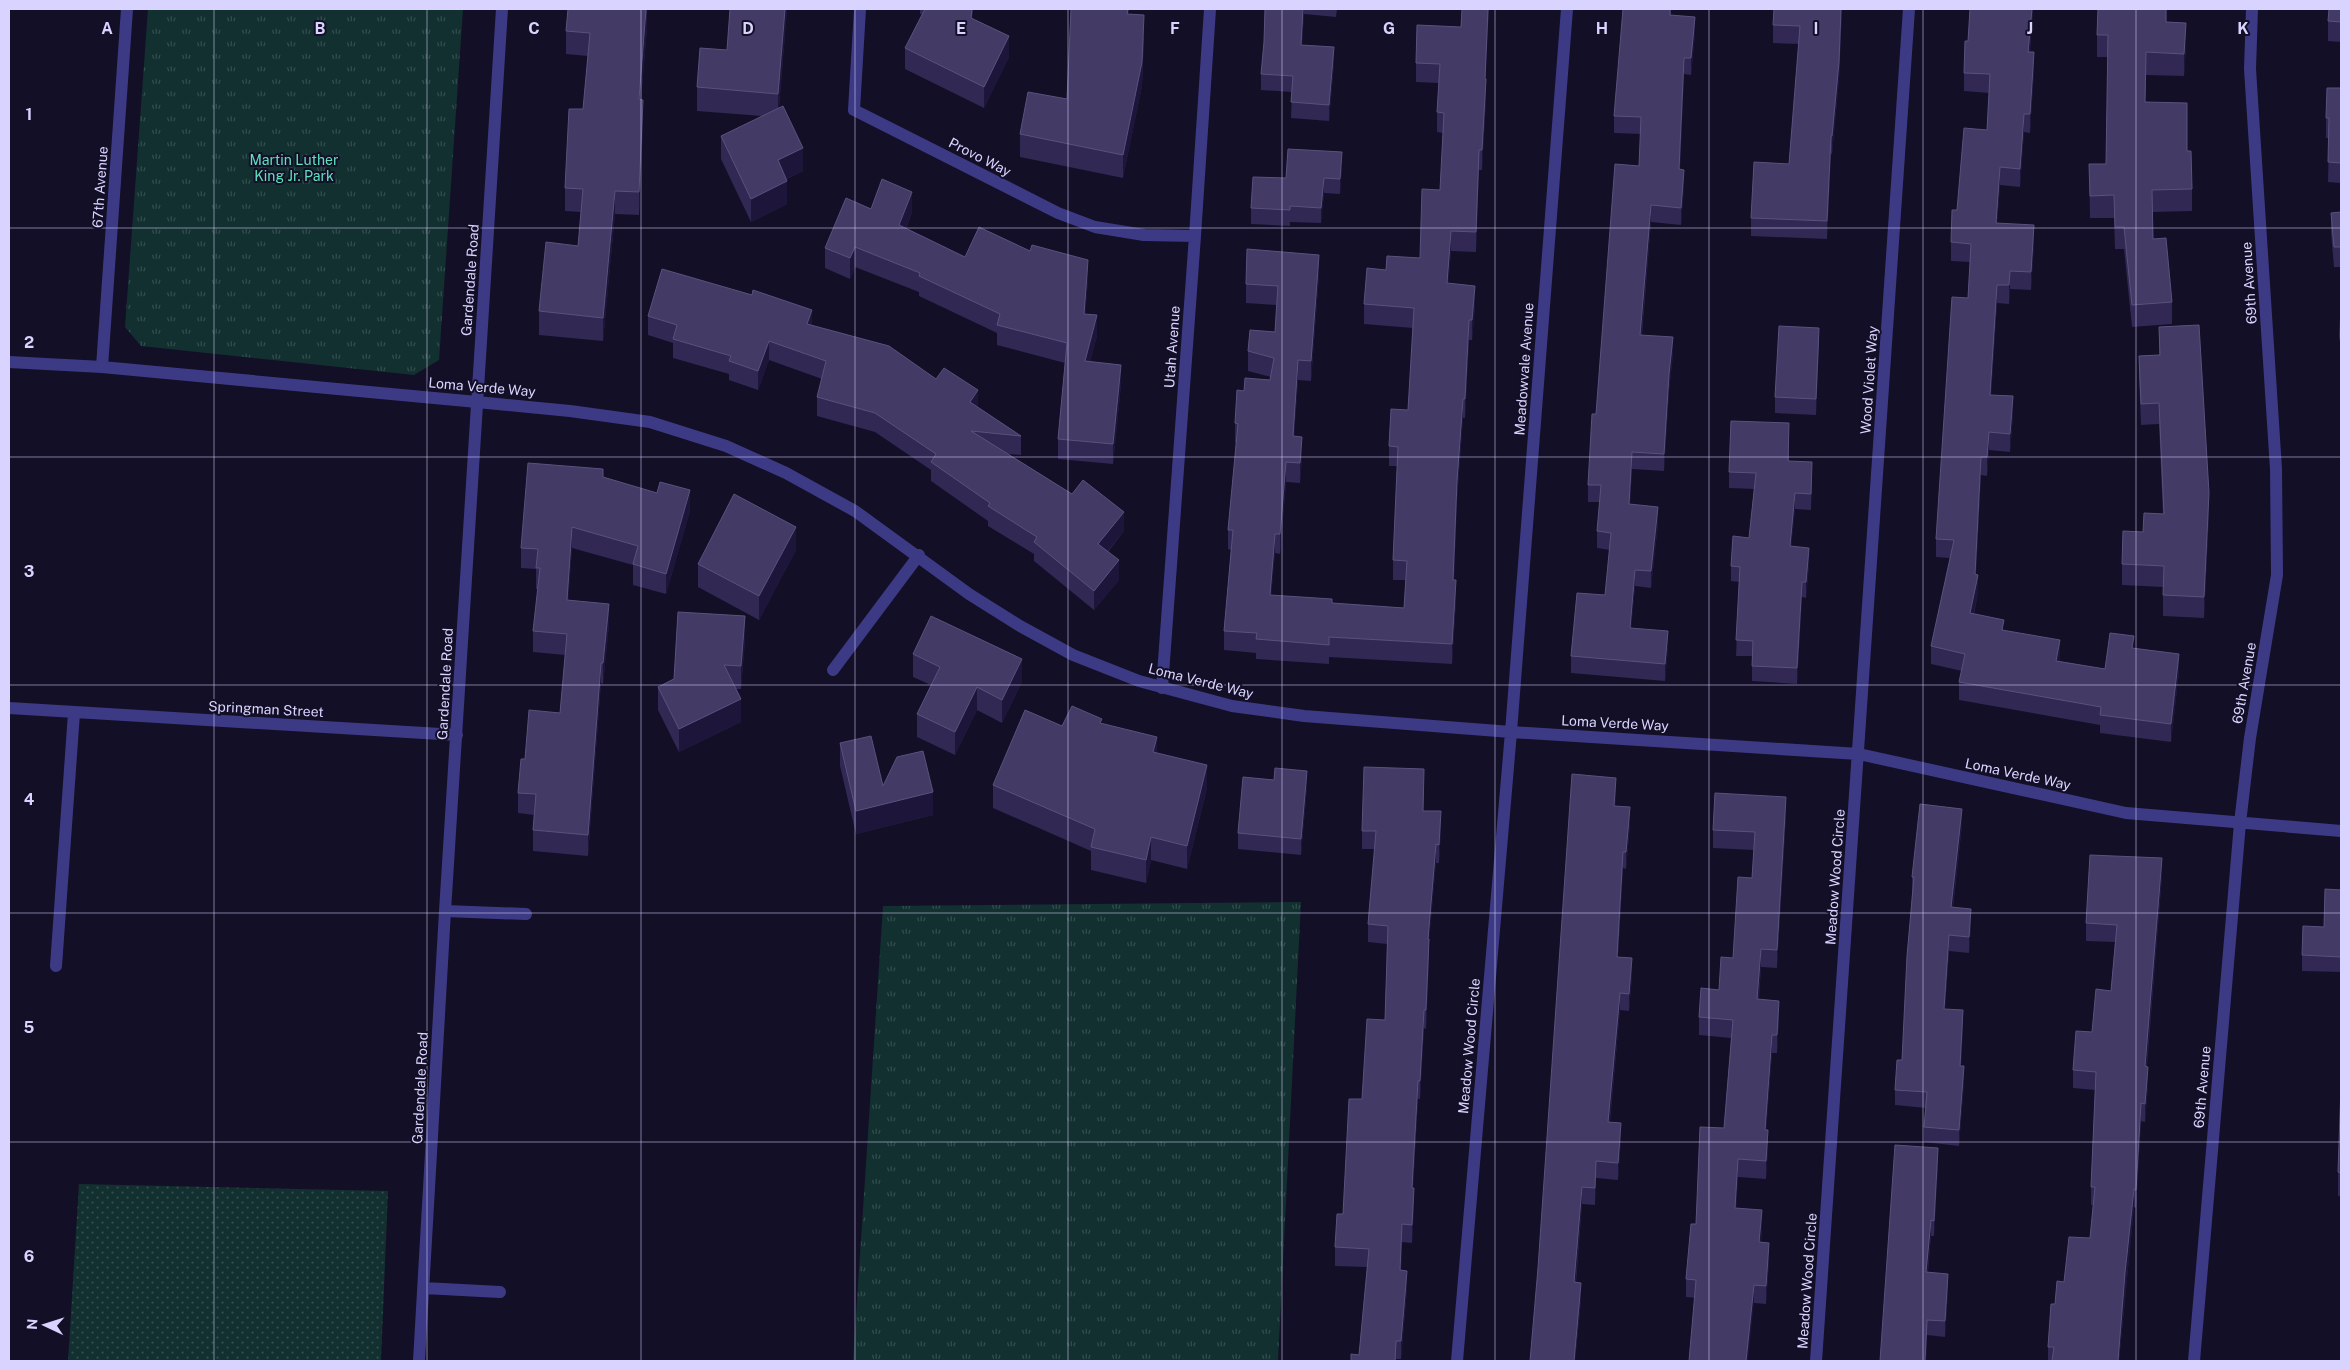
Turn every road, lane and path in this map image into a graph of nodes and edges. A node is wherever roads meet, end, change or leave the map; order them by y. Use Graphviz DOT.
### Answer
graph roads {
  1 [pos="127,9"];
  2 [pos="502,9"];
  3 [pos="860,9"];
  4 [pos="1210,9"];
  5 [pos="1568,9"];
  6 [pos="1909,9"];
  7 [pos="2252,9"];
  8 [pos="1195,236"];
  9 [pos="9,362"];
  10 [pos="102,367"];
  11 [pos="477,402"];
  12 [pos="919,555"];
  13 [pos="833,670"];
  14 [pos="1162,688"];
  15 [pos="9,708"];
  16 [pos="74,713"];
  17 [pos="1511,732"];
  18 [pos="457,735"];
  19 [pos="1859,754"];
  20 [pos="2240,823"];
  21 [pos="2341,831"];
  22 [pos="445,911"];
  23 [pos="526,914"];
  24 [pos="56,966"];
  25 [pos="424,1288"];
  26 [pos="500,1292"];
  27 [pos="419,1361"];
  28 [pos="1457,1361"];
  29 [pos="1816,1361"];
  30 [pos="2194,1361"];
  1 -- 10 [label="street, 67th Avenue"];
  2 -- 11 [label="street, Gardendale Road"];
  3 -- 8 [label="street, Provo Way"];
  4 -- 8 [label="street, Utah Avenue"];
  5 -- 17 [label="street, Meadowvale Avenue"];
  6 -- 19 [label="street, Wood Violet Way"];
  7 -- 20 [label="street, 69th Avenue"];
  8 -- 14 [label="street, Utah Avenue"];
  9 -- 10 [label="street, Loma Verde Way"];
  10 -- 11 [label="street, Loma Verde Way"];
  11 -- 12 [label="street, Loma Verde Way"];
  11 -- 18 [label="street, Gardendale Road"];
  12 -- 13 [label="street"];
  12 -- 14 [label="street, Loma Verde Way"];
  14 -- 17 [label="street, Loma Verde Way"];
  15 -- 16 [label="street, Springman Street"];
  16 -- 18 [label="street, Springman Street"];
  16 -- 24 [label="street"];
  17 -- 19 [label="street, Loma Verde Way"];
  17 -- 28 [label="street, Meadow Wood Circle"];
  18 -- 22 [label="street, Gardendale Road"];
  19 -- 20 [label="street, Loma Verde Way"];
  19 -- 29 [label="street, Meadow Wood Circle"];
  20 -- 21 [label="street, Loma Verde Way"];
  20 -- 30 [label="street, 69th Avenue"];
  22 -- 23 [label="street"];
  22 -- 25 [label="street, Gardendale Road"];
  25 -- 26 [label="street"];
  25 -- 27 [label="street, Gardendale Road"];
}
